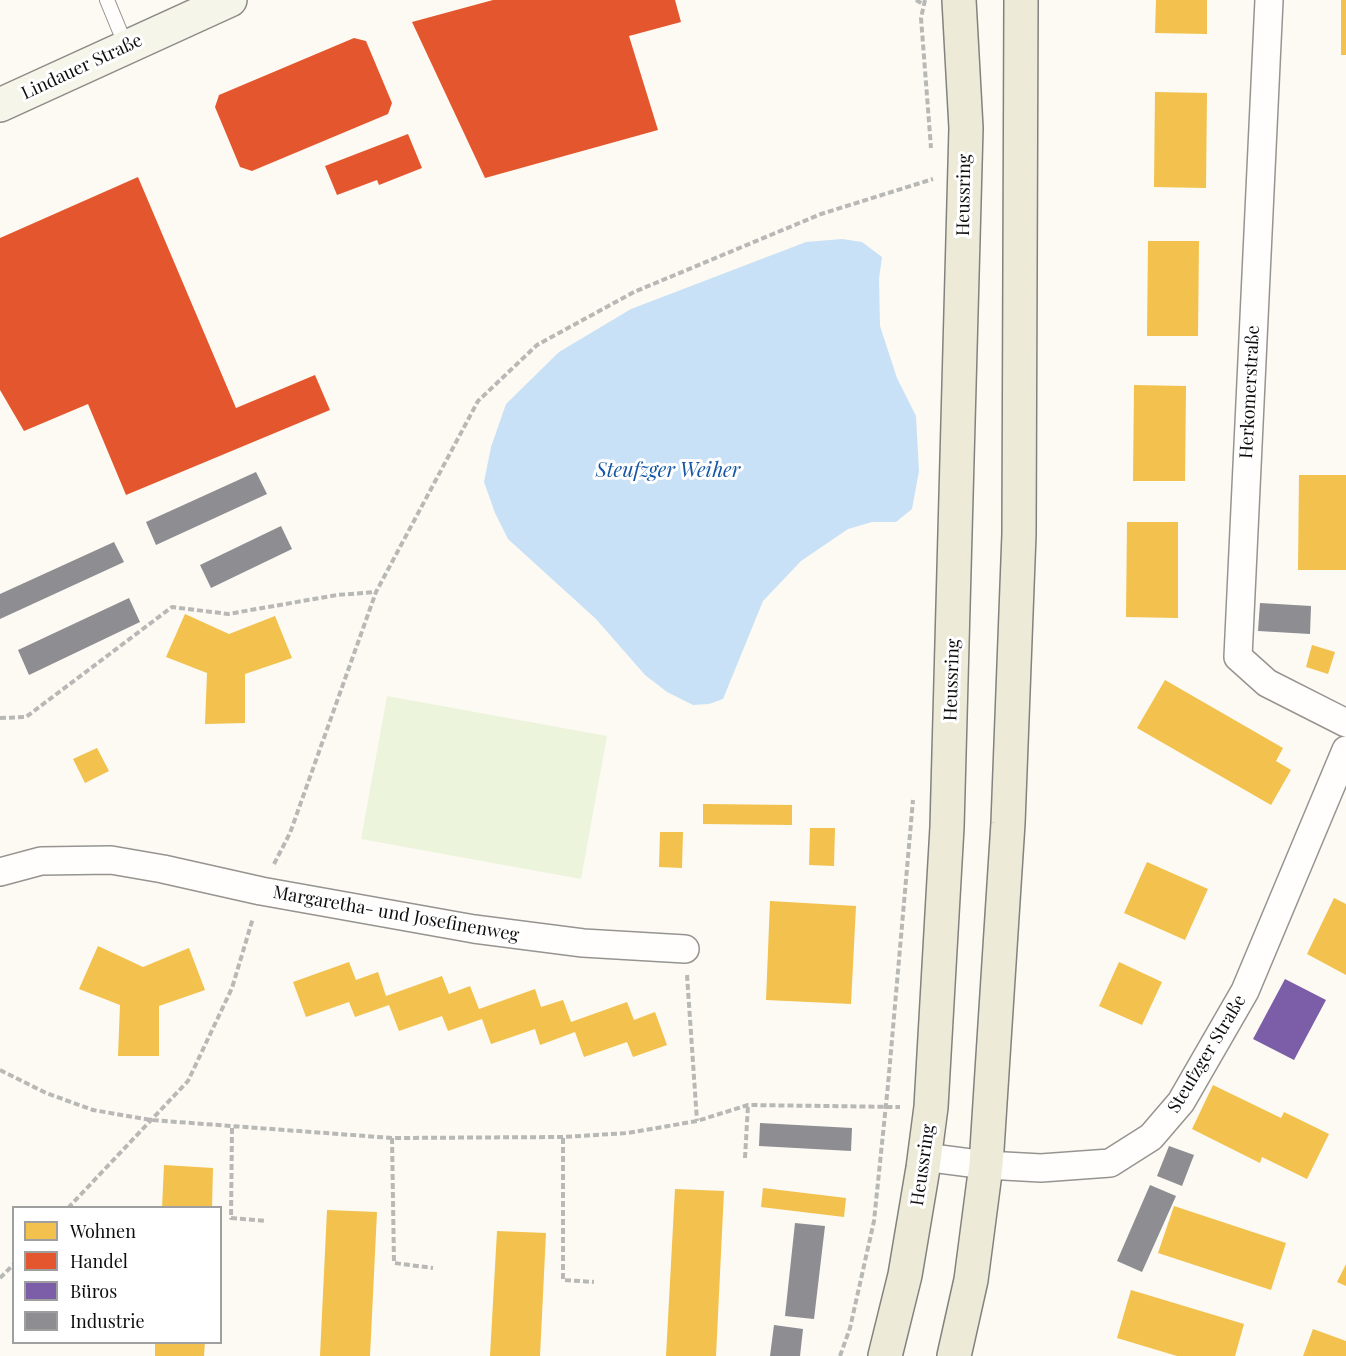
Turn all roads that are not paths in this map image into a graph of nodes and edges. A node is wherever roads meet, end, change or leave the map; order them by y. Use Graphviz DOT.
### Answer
graph roads {
  1 [pos="107,0"];
  2 [pos="230,0"];
  3 [pos="257,0"];
  4 [pos="959,0"];
  5 [pos="1021,0"];
  6 [pos="1269,0"];
  7 [pos="163,30"];
  8 [pos="126,46"];
  9 [pos="0,105"];
  10 [pos="1346,723"];
  11 [pos="1346,750"];
  12 [pos="0,872"];
  13 [pos="685,949"];
  14 [pos="924,1156"];
  15 [pos="986,1165"];
  16 [pos="885,1356"];
  17 [pos="954,1356"];
  1 -- 8 [label="lane"];
  2 -- 7 [label="main road, Lindauer Straße"];
  3 -- 7 [label="main road, Lindauer Straße"];
  4 -- 14 [label="main road, Heussring"];
  5 -- 15 [label="main road"];
  6 -- 10 [label="street, Herkomerstraße"];
  7 -- 8 [label="main road, Lindauer Straße"];
  8 -- 9 [label="main road, Lindauer Straße"];
  11 -- 15 [label="street, Steufzger Straße"];
  12 -- 13 [label="street, Margaretha- und Josefinenweg"];
  14 -- 15 [label="street, Steufzger Straße"];
  14 -- 16 [label="main road, Heussring"];
  15 -- 17 [label="main road"];
}
